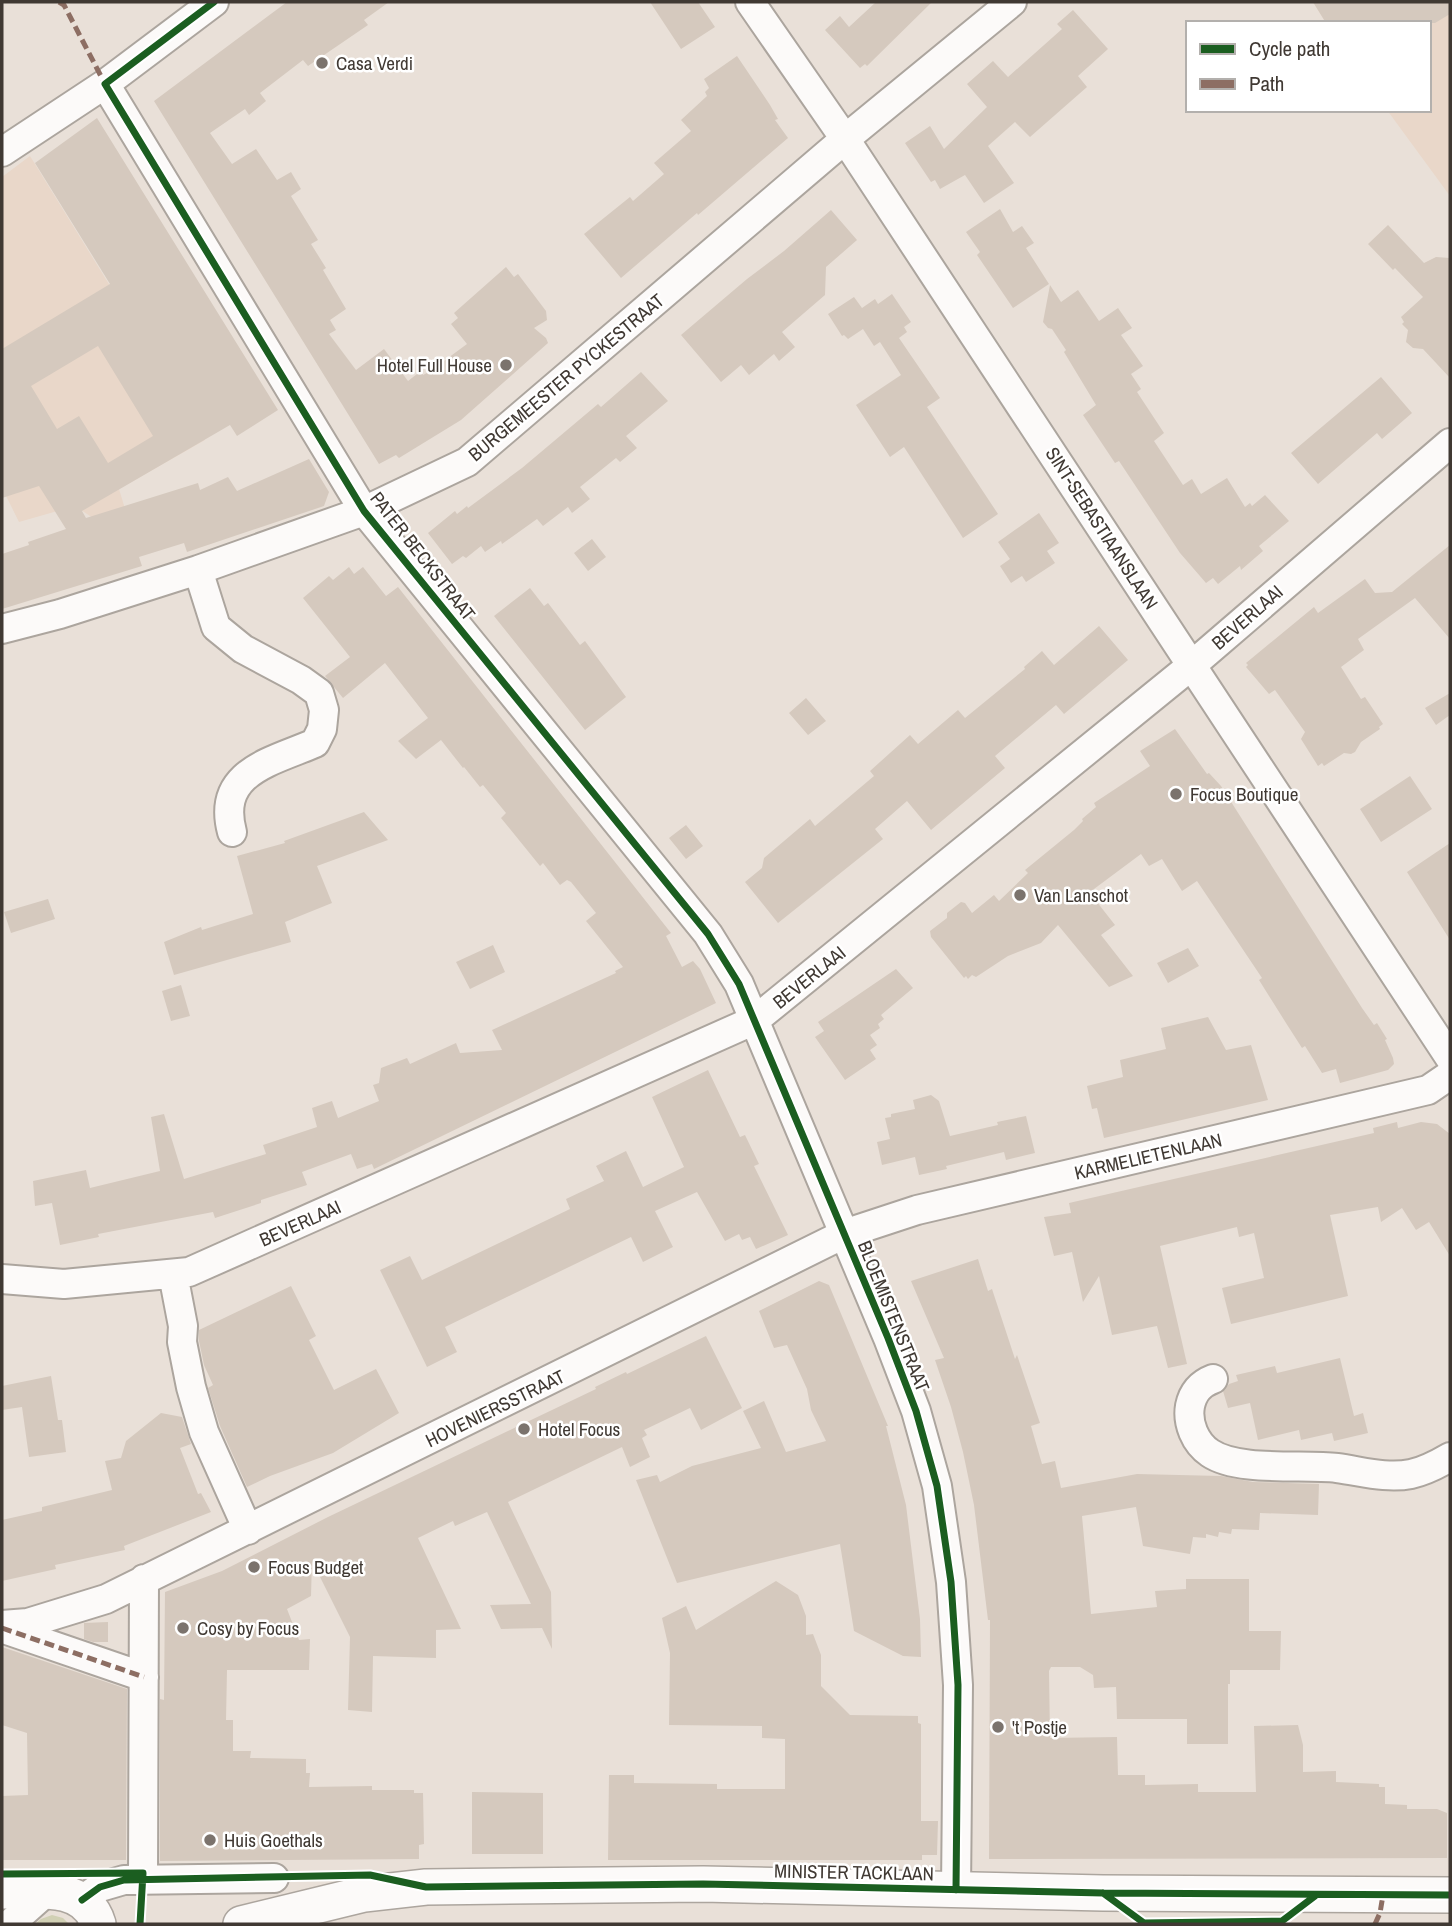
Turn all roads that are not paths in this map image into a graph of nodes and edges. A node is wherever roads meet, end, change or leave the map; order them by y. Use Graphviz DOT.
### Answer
graph roads {
  1 [pos="214,2"];
  2 [pos="750,2"];
  3 [pos="1012,2"];
  4 [pos="105,84"];
  5 [pos="845,139"];
  6 [pos="2,152"];
  7 [pos="1450,443"];
  8 [pos="364,511"];
  9 [pos="198,569"];
  10 [pos="2,629"];
  11 [pos="1192,665"];
  12 [pos="232,832"];
  13 [pos="755,1020"];
  14 [pos="1443,1029"];
  15 [pos="1450,1058"];
  16 [pos="1450,1075"];
  17 [pos="844,1234"];
  18 [pos="173,1274"];
  19 [pos="2,1279"];
  20 [pos="1213,1379"];
  21 [pos="1450,1457"];
  22 [pos="248,1530"];
  23 [pos="144,1579"];
  24 [pos="2,1627"];
  25 [pos="144,1677"];
  26 [pos="274,1878"];
  27 [pos="143,1880"];
  28 [pos="956,1890"];
  29 [pos="2,1891"];
  30 [pos="47,1891"];
  31 [pos="1450,1895"];
  32 [pos="2,1909"];
  33 [pos="90,1912"];
  34 [pos="10,1924"];
  35 [pos="240,1924"];
  1 -- 4 [label="street"];
  2 -- 5 [label="street, SINT-SEBASTIAANSLAAN"];
  3 -- 5 [label="street, BURGEMEESTER PYCKESTRAAT"];
  4 -- 6 [label="street"];
  4 -- 8 [label="street, PATER BECKSTRAAT"];
  5 -- 8 [label="street, BURGEMEESTER PYCKESTRAAT"];
  5 -- 11 [label="street, SINT-SEBASTIAANSLAAN"];
  7 -- 11 [label="street, BEVERLAAI"];
  8 -- 9 [label="street, BURGEMEESTER PYCKESTRAAT"];
  8 -- 13 [label="street, PATER BECKSTRAAT"];
  9 -- 10 [label="street, BURGEMEESTER PYCKESTRAAT"];
  9 -- 12 [label="street"];
  11 -- 13 [label="street, BEVERLAAI"];
  11 -- 14 [label="street, SINT-SEBASTIAANSLAAN"];
  13 -- 17 [label="street, BLOEMISTENSTRAAT"];
  13 -- 18 [label="street, BEVERLAAI"];
  14 -- 15 [label="street, SINT-SEBASTIAANSLAAN"];
  16 -- 17 [label="street, KARMELIETENLAAN"];
  17 -- 22 [label="street, HOVENIERSSTRAAT"];
  17 -- 28 [label="street, BLOEMISTENSTRAAT"];
  18 -- 19 [label="street, BEVERLAAI"];
  18 -- 22 [label="street"];
  20 -- 21 [label="street"];
  22 -- 23 [label="street, HOVENIERSSTRAAT"];
  23 -- 24 [label="street, HOVENIERSSTRAAT"];
  23 -- 25 [label="street"];
  24 -- 25 [label="street, HOVENIERSSTRAAT"];
  25 -- 27 [label="street"];
  26 -- 27 [label="street"];
  27 -- 33 [label="street"];
  28 -- 31 [label="main road, MINISTER TACKLAAN"];
  28 -- 35 [label="main road, MINISTER TACKLAAN"];
  29 -- 30 [label="main road"];
  30 -- 32 [label="street"];
  30 -- 33 [label="main road"];
  30 -- 34 [label="street"];
}
